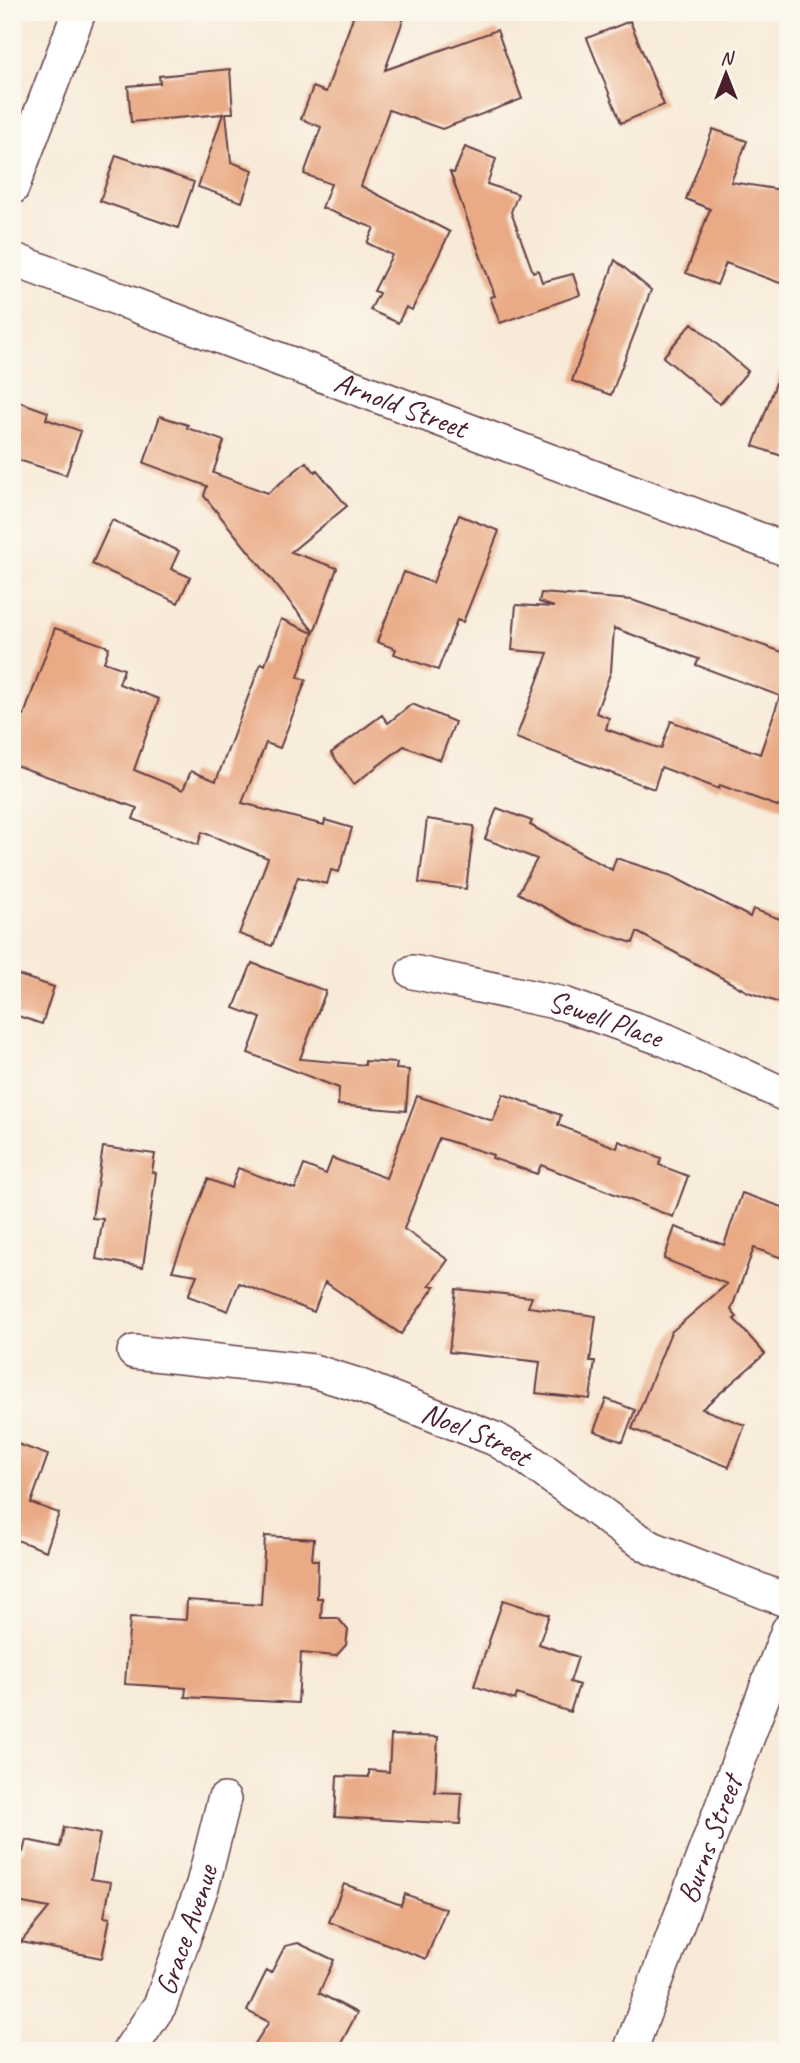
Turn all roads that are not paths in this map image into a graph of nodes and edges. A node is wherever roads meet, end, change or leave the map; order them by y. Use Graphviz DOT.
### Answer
graph roads {
  1 [pos="79,12"];
  2 [pos="12,188"];
  3 [pos="12,259"];
  4 [pos="788,551"];
  5 [pos="412,972"];
  6 [pos="788,1096"];
  7 [pos="135,1352"];
  8 [pos="788,1601"];
  9 [pos="788,1630"];
  10 [pos="224,1800"];
  11 [pos="129,2051"];
  12 [pos="631,2051"];
  1 -- 2 [label="street"];
  3 -- 4 [label="street, Arnold Street"];
  5 -- 6 [label="street, Sewell Place"];
  7 -- 8 [label="street, Noel Street"];
  9 -- 12 [label="street, Burns Street"];
  10 -- 11 [label="street, Grace Avenue"];
}
